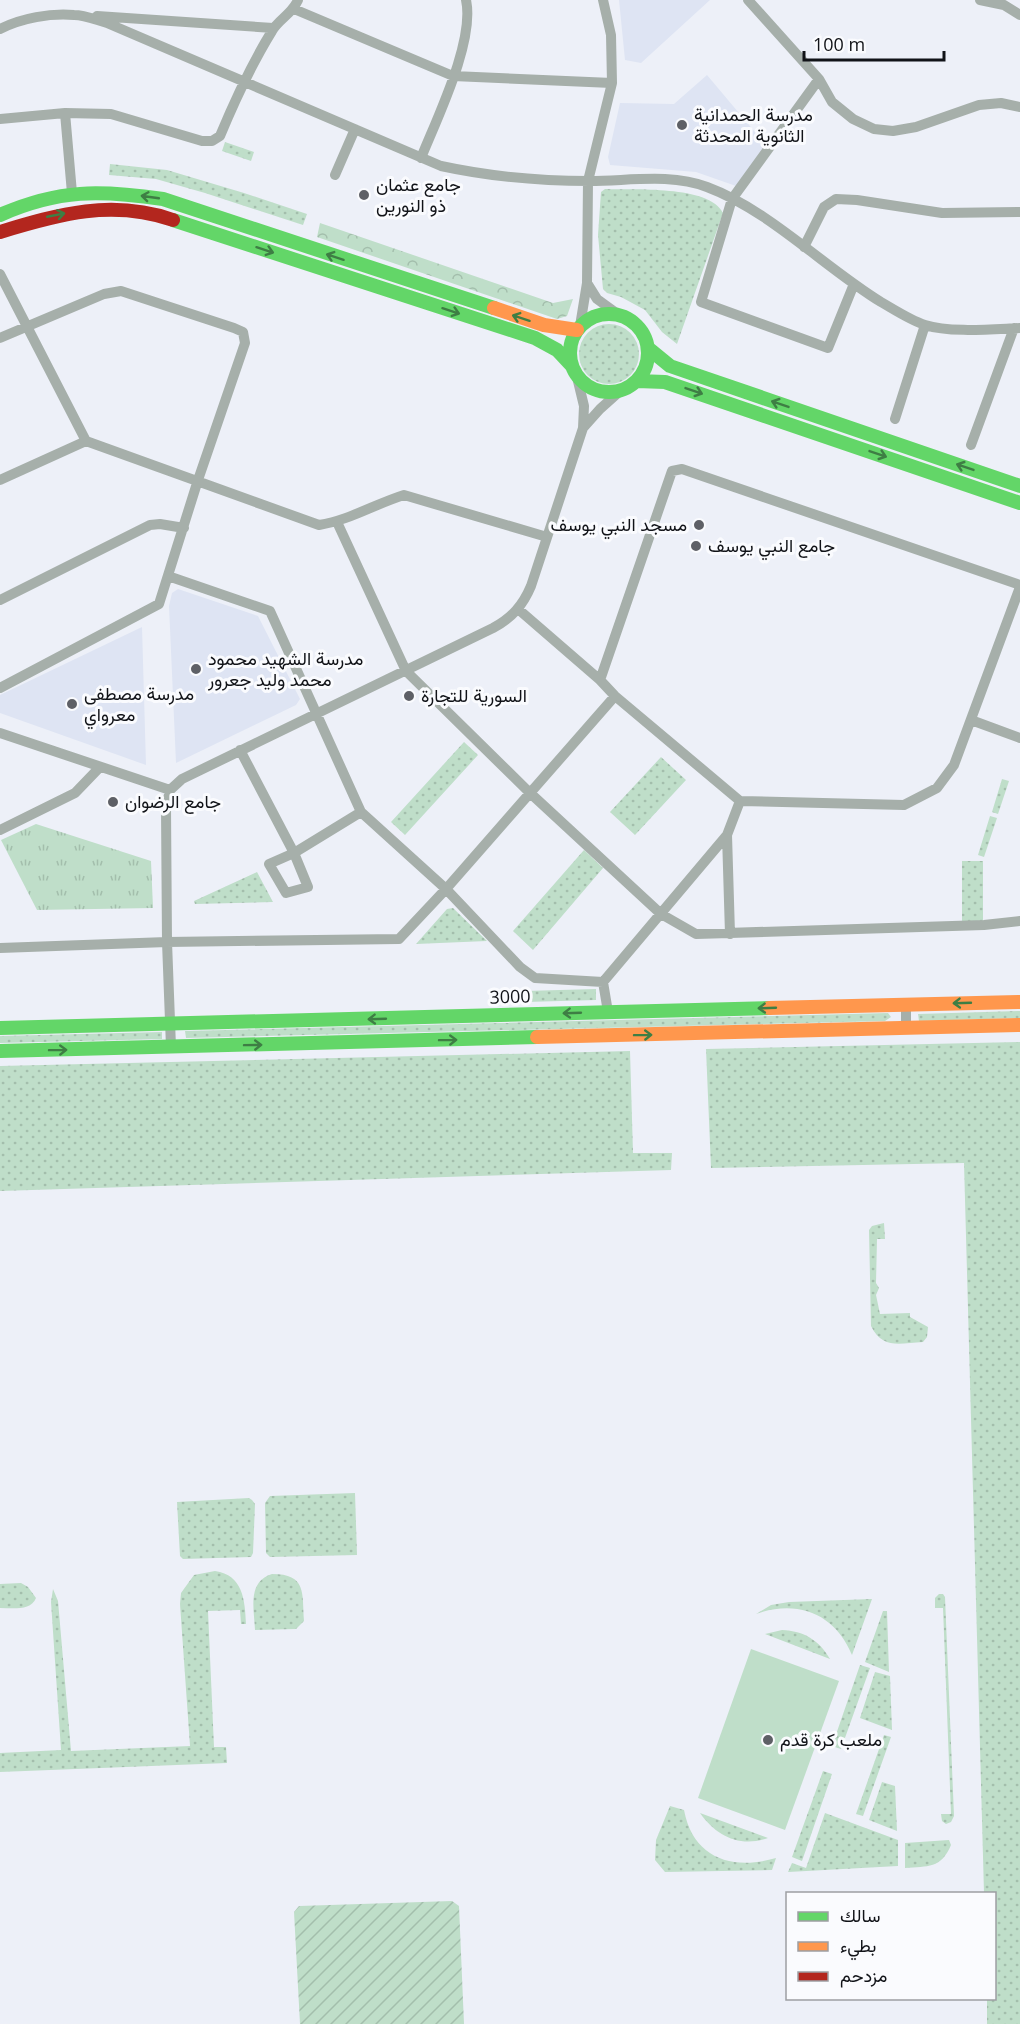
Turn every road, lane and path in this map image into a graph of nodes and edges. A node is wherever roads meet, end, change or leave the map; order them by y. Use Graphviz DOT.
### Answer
graph roads {
  1 [pos="466,0"];
  2 [pos="603,0"];
  3 [pos="748,0"];
  4 [pos="980,0"];
  5 [pos="296,5"];
  6 [pos="76,15"];
  7 [pos="1020,15"];
  8 [pos="273,28"];
  9 [pos="0,29"];
  10 [pos="453,76"];
  11 [pos="819,80"];
  12 [pos="243,82"];
  13 [pos="612,83"];
  14 [pos="1020,108"];
  15 [pos="65,113"];
  16 [pos="0,119"];
  17 [pos="355,129"];
  18 [pos="421,158"];
  19 [pos="335,175"];
  20 [pos="588,181"];
  21 [pos="72,194"];
  22 [pos="732,199"];
  23 [pos="1020,212"];
  24 [pos="0,215"];
  25 [pos="245,227"];
  26 [pos="0,232"];
  27 [pos="241,242"];
  28 [pos="804,247"];
  29 [pos="0,274"];
  30 [pos="587,283"];
  31 [pos="854,284"];
  32 [pos="619,315"];
  33 [pos="925,325"];
  34 [pos="25,326"];
  35 [pos="579,328"];
  36 [pos="1017,328"];
  37 [pos="0,338"];
  38 [pos="648,348"];
  39 [pos="574,372"];
  40 [pos="637,381"];
  41 [pos="619,392"];
  42 [pos="895,419"];
  43 [pos="583,428"];
  44 [pos="86,441"];
  45 [pos="971,445"];
  46 [pos="0,480"];
  47 [pos="198,480"];
  48 [pos="1020,486"];
  49 [pos="1020,503"];
  50 [pos="337,522"];
  51 [pos="183,528"];
  52 [pos="548,537"];
  53 [pos="168,576"];
  54 [pos="1020,586"];
  55 [pos="0,600"];
  56 [pos="518,609"];
  57 [pos="406,671"];
  58 [pos="600,680"];
  59 [pos="1,684"];
  60 [pos="615,696"];
  61 [pos="315,714"];
  62 [pos="971,720"];
  63 [pos="0,733"];
  64 [pos="1020,738"];
  65 [pos="240,750"];
  66 [pos="100,767"];
  67 [pos="170,790"];
  68 [pos="530,792"];
  69 [pos="740,801"];
  70 [pos="361,812"];
  71 [pos="0,830"];
  72 [pos="727,835"];
  73 [pos="446,889"];
  74 [pos="661,914"];
  75 [pos="1020,921"];
  76 [pos="730,934"];
  77 [pos="167,942"];
  78 [pos="0,948"];
  79 [pos="603,982"];
  80 [pos="1020,1002"];
  81 [pos="906,1005"];
  82 [pos="608,1012"];
  83 [pos="170,1024"];
  84 [pos="1020,1025"];
  85 [pos="0,1028"];
  86 [pos="906,1028"];
  87 [pos="171,1047"];
  88 [pos="0,1051"];
  1 -- 10 [label="street"];
  2 -- 13 [label="street"];
  3 -- 11 [label="street"];
  4 -- 7 [label="street"];
  5 -- 8 [label="street"];
  5 -- 10 [label="street"];
  6 -- 8 [label="street"];
  6 -- 9 [label="street"];
  6 -- 12 [label="street"];
  8 -- 12 [label="street"];
  10 -- 13 [label="street"];
  10 -- 18 [label="street"];
  11 -- 14 [label="street"];
  11 -- 22 [label="street"];
  12 -- 15 [label="street"];
  12 -- 17 [label="street"];
  13 -- 20 [label="street"];
  15 -- 16 [label="street"];
  15 -- 21 [label="street"];
  17 -- 18 [label="street"];
  17 -- 19 [label="street"];
  18 -- 20 [label="street"];
  20 -- 22 [label="street"];
  20 -- 30 [label="street"];
  21 -- 24 [label="street"];
  25 -- 21 [label="street, one-way"];
  22 -- 28 [label="street"];
  22 -- 31 [label="street"];
  23 -- 28 [label="street"];
  25 -- 27 [label="street"];
  35 -- 25 [label="street, one-way"];
  26 -- 27 [label="street, one-way"];
  27 -- 39 [label="street, one-way"];
  28 -- 31 [label="street"];
  29 -- 34 [label="street"];
  30 -- 32 [label="street"];
  30 -- 35 [label="street"];
  31 -- 33 [label="street"];
  32 -- 35 [label="street"];
  32 -- 38 [label="street"];
  33 -- 36 [label="street"];
  33 -- 42 [label="street"];
  34 -- 37 [label="street"];
  34 -- 44 [label="street"];
  34 -- 47 [label="street"];
  35 -- 39 [label="street"];
  36 -- 45 [label="street"];
  38 -- 40 [label="street"];
  48 -- 38 [label="street, one-way"];
  39 -- 41 [label="street"];
  39 -- 43 [label="street"];
  40 -- 41 [label="street"];
  40 -- 49 [label="street, one-way"];
  41 -- 43 [label="street"];
  43 -- 52 [label="street"];
  44 -- 46 [label="street"];
  44 -- 47 [label="street"];
  47 -- 50 [label="street"];
  47 -- 51 [label="street"];
  50 -- 52 [label="street"];
  50 -- 57 [label="street"];
  51 -- 53 [label="street"];
  51 -- 55 [label="street"];
  52 -- 56 [label="street"];
  53 -- 59 [label="street"];
  53 -- 61 [label="street"];
  54 -- 58 [label="street"];
  54 -- 62 [label="street"];
  56 -- 57 [label="street"];
  56 -- 58 [label="street"];
  57 -- 61 [label="street"];
  57 -- 68 [label="street"];
  58 -- 60 [label="street"];
  60 -- 68 [label="street"];
  60 -- 69 [label="street"];
  61 -- 65 [label="street"];
  61 -- 70 [label="street"];
  62 -- 64 [label="street"];
  62 -- 69 [label="street"];
  63 -- 66 [label="street"];
  65 -- 67 [label="street"];
  65 -- 70 [label="street"];
  66 -- 67 [label="street"];
  66 -- 71 [label="street"];
  67 -- 77 [label="street"];
  68 -- 73 [label="street"];
  68 -- 74 [label="street"];
  69 -- 72 [label="street"];
  70 -- 73 [label="street"];
  72 -- 74 [label="street"];
  72 -- 76 [label="street"];
  73 -- 77 [label="street"];
  73 -- 79 [label="street"];
  74 -- 76 [label="street"];
  74 -- 79 [label="street"];
  75 -- 76 [label="street"];
  77 -- 78 [label="street"];
  77 -- 83 [label="street"];
  79 -- 82 [label="street"];
  80 -- 81 [label="street, 3000, one-way"];
  81 -- 82 [label="street, 3000, one-way"];
  81 -- 86 [label="street"];
  82 -- 83 [label="street, 3000, one-way"];
  83 -- 85 [label="street, 3000"];
  83 -- 87 [label="street"];
  84 -- 86 [label="street"];
  87 -- 86 [label="street, one-way"];
  88 -- 87 [label="street, one-way"];
}
